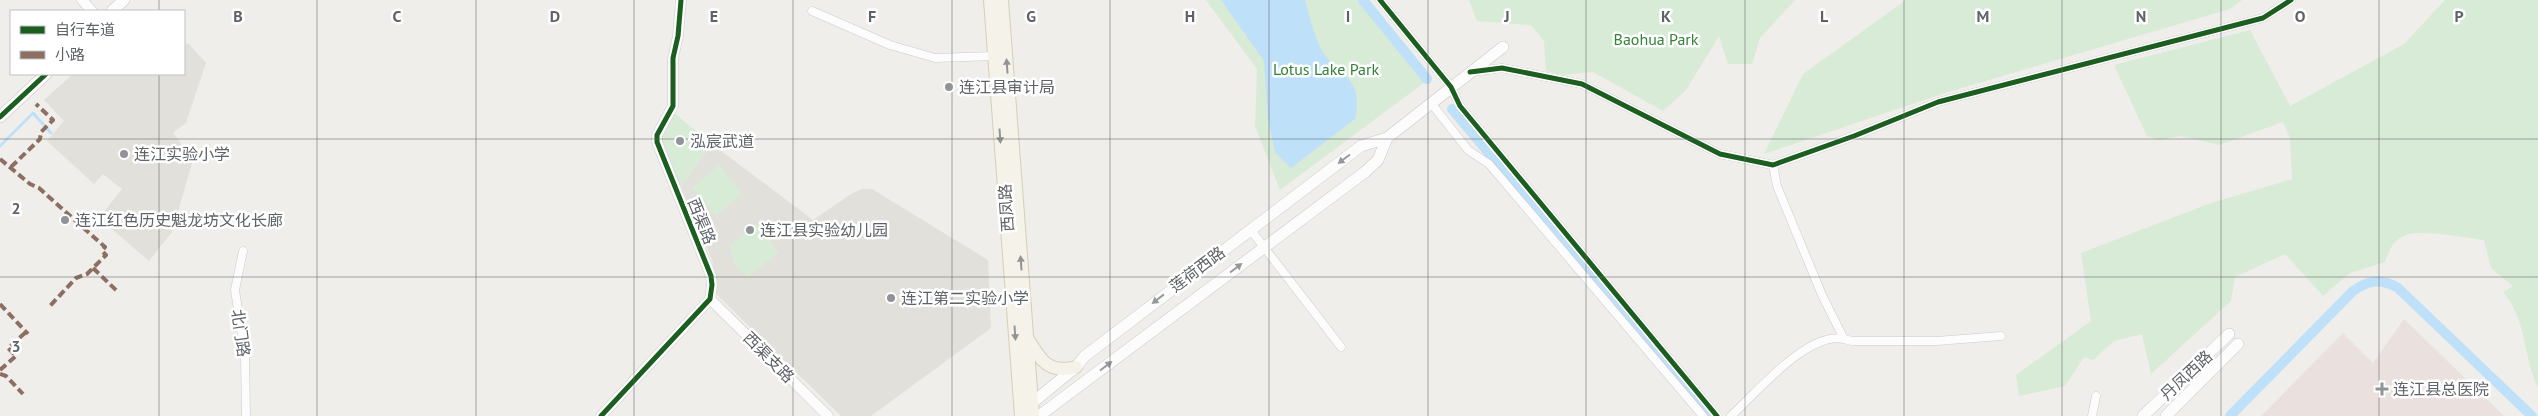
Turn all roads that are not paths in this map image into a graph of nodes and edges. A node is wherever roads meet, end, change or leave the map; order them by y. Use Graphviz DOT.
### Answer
graph roads {
  1 [pos="82,0"];
  2 [pos="124,0"];
  3 [pos="681,0"];
  4 [pos="990,0"];
  5 [pos="1002,0"];
  6 [pos="1380,0"];
  7 [pos="2291,0"];
  8 [pos="91,10"];
  9 [pos="113,10"];
  10 [pos="812,11"];
  11 [pos="1503,47"];
  12 [pos="994,56"];
  13 [pos="1470,72"];
  14 [pos="45,75"];
  15 [pos="1451,87"];
  16 [pos="1430,103"];
  17 [pos="0,117"];
  18 [pos="1387,138"];
  19 [pos="1774,165"];
  20 [pos="1250,229"];
  21 [pos="1264,247"];
  22 [pos="243,251"];
  23 [pos="710,299"];
  24 [pos="2229,334"];
  25 [pos="2001,336"];
  26 [pos="1027,338"];
  27 [pos="1844,339"];
  28 [pos="2238,344"];
  29 [pos="1341,347"];
  30 [pos="1076,367"];
  31 [pos="1087,380"];
  32 [pos="2096,396"];
  33 [pos="1025,413"];
  34 [pos="246,416"];
  35 [pos="601,416"];
  36 [pos="828,416"];
  37 [pos="1039,416"];
  38 [pos="1703,416"];
  39 [pos="1717,416"];
  40 [pos="1731,416"];
  41 [pos="2092,416"];
  42 [pos="2143,416"];
  43 [pos="2166,416"];
  1 -- 8 [label="street"];
  2 -- 9 [label="main road"];
  3 -- 23 [label="street, 西渠路"];
  4 -- 12 [label="main road, 西凤路"];
  26 -- 5 [label="main road, 西凤路, one-way"];
  6 -- 15 [label="street"];
  7 -- 19 [label="street"];
  10 -- 12 [label="street"];
  11 -- 13 [label="main road, 莲荷西路"];
  12 -- 33 [label="main road, 西凤路, one-way"];
  13 -- 15 [label="main road, 莲荷西路"];
  13 -- 19 [label="street"];
  14 -- 17 [label="main road"];
  15 -- 16 [label="main road, 莲荷西路"];
  15 -- 39 [label="street"];
  16 -- 18 [label="main road, 莲荷西路"];
  16 -- 38 [label="street"];
  18 -- 20 [label="main road, 莲荷西路, one-way"];
  18 -- 21 [label="main road, 莲荷西路"];
  19 -- 27 [label="street"];
  20 -- 21 [label="street"];
  20 -- 30 [label="main road, 莲荷西路, one-way"];
  21 -- 29 [label="street"];
  31 -- 21 [label="main road, 莲荷西路, one-way"];
  22 -- 34 [label="street, 北门路"];
  23 -- 35 [label="street"];
  23 -- 36 [label="street, 西渠支路"];
  24 -- 42 [label="main road, 丹凤西路"];
  25 -- 27 [label="street"];
  26 -- 30 [label="main road"];
  26 -- 33 [label="main road, 西凤路"];
  27 -- 40 [label="street"];
  28 -- 43 [label="main road, 丹凤西路"];
  30 -- 31 [label="main road"];
  30 -- 33 [label="main road, 莲荷西路"];
  31 -- 37 [label="main road, 莲荷西路"];
  32 -- 41 [label="street"];
}
